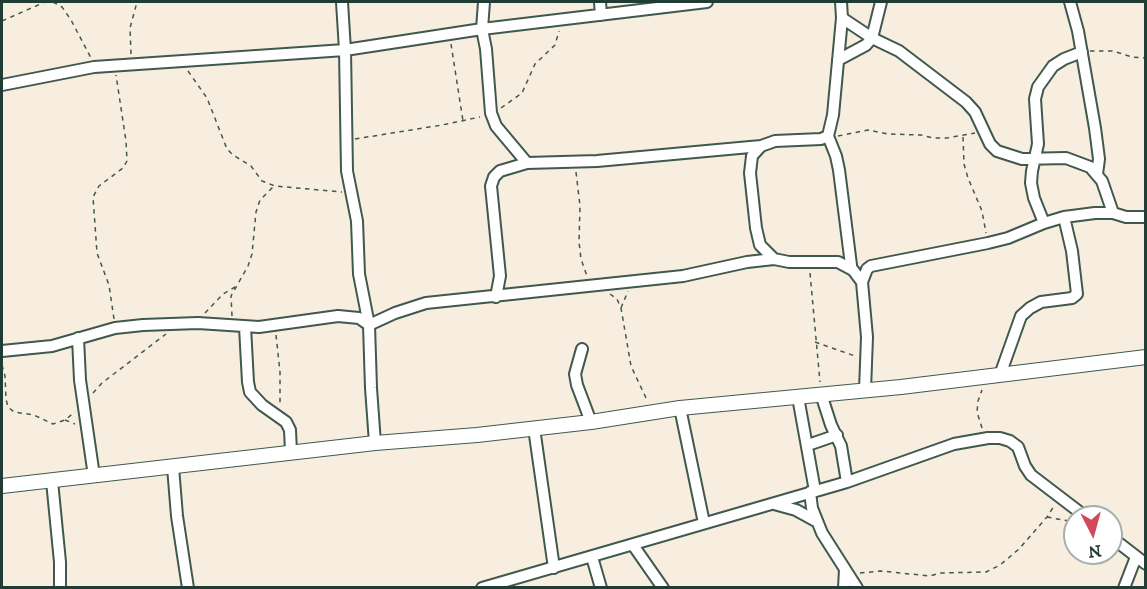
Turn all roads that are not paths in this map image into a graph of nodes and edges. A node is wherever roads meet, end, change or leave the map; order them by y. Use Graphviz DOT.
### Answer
graph roads {
  1 [pos="342,2"];
  2 [pos="484,2"];
  3 [pos="600,2"];
  4 [pos="703,2"];
  5 [pos="841,2"];
  6 [pos="881,2"];
  7 [pos="1070,2"];
  8 [pos="601,15"];
  9 [pos="842,18"];
  10 [pos="482,29"];
  11 [pos="872,38"];
  12 [pos="345,50"];
  13 [pos="1082,52"];
  14 [pos="838,60"];
  15 [pos="2,85"];
  16 [pos="828,138"];
  17 [pos="761,146"];
  18 [pos="1035,159"];
  19 [pos="527,163"];
  20 [pos="1097,174"];
  21 [pos="1113,213"];
  22 [pos="1064,217"];
  23 [pos="1144,221"];
  24 [pos="1044,222"];
  25 [pos="760,245"];
  26 [pos="774,259"];
  27 [pos="747,262"];
  28 [pos="849,266"];
  29 [pos="871,266"];
  30 [pos="862,282"];
  31 [pos="496,297"];
  32 [pos="369,325"];
  33 [pos="239,326"];
  34 [pos="78,338"];
  35 [pos="582,349"];
  36 [pos="2,351"];
  37 [pos="1146,357"];
  38 [pos="996,375"];
  39 [pos="865,390"];
  40 [pos="821,394"];
  41 [pos="798,397"];
  42 [pos="680,408"];
  43 [pos="591,422"];
  44 [pos="534,428"];
  45 [pos="837,435"];
  46 [pos="375,443"];
  47 [pos="808,445"];
  48 [pos="291,452"];
  49 [pos="173,467"];
  50 [pos="94,476"];
  51 [pos="52,481"];
  52 [pos="847,482"];
  53 [pos="2,486"];
  54 [pos="812,491"];
  55 [pos="771,504"];
  56 [pos="1069,505"];
  57 [pos="816,520"];
  58 [pos="704,523"];
  59 [pos="633,545"];
  60 [pos="1123,546"];
  61 [pos="592,557"];
  62 [pos="1141,560"];
  63 [pos="554,568"];
  64 [pos="847,571"];
  65 [pos="60,588"];
  66 [pos="188,588"];
  67 [pos="482,588"];
  68 [pos="601,588"];
  69 [pos="663,588"];
  70 [pos="844,588"];
  71 [pos="857,588"];
  72 [pos="1124,588"];
  1 -- 12 [label="street"];
  2 -- 10 [label="street"];
  3 -- 8 [label="street"];
  4 -- 8 [label="street"];
  5 -- 9 [label="street"];
  6 -- 11 [label="street"];
  7 -- 13 [label="street"];
  8 -- 10 [label="street"];
  9 -- 11 [label="street"];
  9 -- 14 [label="street"];
  10 -- 12 [label="street"];
  10 -- 19 [label="street"];
  11 -- 14 [label="street"];
  11 -- 18 [label="street"];
  12 -- 15 [label="street"];
  12 -- 32 [label="street"];
  13 -- 18 [label="street"];
  13 -- 20 [label="street"];
  14 -- 16 [label="street"];
  16 -- 17 [label="street"];
  16 -- 28 [label="street"];
  17 -- 19 [label="street"];
  17 -- 25 [label="street"];
  18 -- 20 [label="street"];
  18 -- 24 [label="street"];
  19 -- 31 [label="street"];
  20 -- 21 [label="street"];
  21 -- 22 [label="street"];
  21 -- 23 [label="street"];
  22 -- 24 [label="street"];
  22 -- 38 [label="street"];
  24 -- 29 [label="street"];
  25 -- 26 [label="street"];
  25 -- 27 [label="street"];
  26 -- 27 [label="street"];
  26 -- 28 [label="street"];
  27 -- 31 [label="street"];
  28 -- 29 [label="street"];
  28 -- 30 [label="street"];
  29 -- 30 [label="street"];
  30 -- 39 [label="street"];
  31 -- 32 [label="street"];
  32 -- 33 [label="street"];
  32 -- 46 [label="street"];
  33 -- 34 [label="street"];
  33 -- 48 [label="street"];
  34 -- 36 [label="street"];
  34 -- 50 [label="street"];
  35 -- 43 [label="street"];
  37 -- 38 [label="street"];
  38 -- 39 [label="street"];
  39 -- 40 [label="street"];
  40 -- 41 [label="street"];
  40 -- 45 [label="street"];
  41 -- 42 [label="street"];
  41 -- 47 [label="street"];
  42 -- 43 [label="street"];
  42 -- 58 [label="street"];
  43 -- 44 [label="street"];
  44 -- 46 [label="street"];
  44 -- 63 [label="street"];
  45 -- 47 [label="street"];
  45 -- 52 [label="street"];
  46 -- 48 [label="street"];
  47 -- 54 [label="street"];
  48 -- 49 [label="street"];
  49 -- 50 [label="street"];
  49 -- 66 [label="street"];
  50 -- 51 [label="street"];
  51 -- 53 [label="street"];
  51 -- 65 [label="street"];
  52 -- 54 [label="street"];
  52 -- 56 [label="street"];
  54 -- 55 [label="street"];
  54 -- 57 [label="street"];
  55 -- 57 [label="street"];
  55 -- 58 [label="street"];
  57 -- 64 [label="street"];
  58 -- 59 [label="street"];
  59 -- 61 [label="street"];
  59 -- 69 [label="street"];
  60 -- 62 [label="street"];
  61 -- 63 [label="street"];
  61 -- 68 [label="street"];
  62 -- 72 [label="street"];
  63 -- 67 [label="street"];
  64 -- 70 [label="street"];
  64 -- 71 [label="street"];
}
